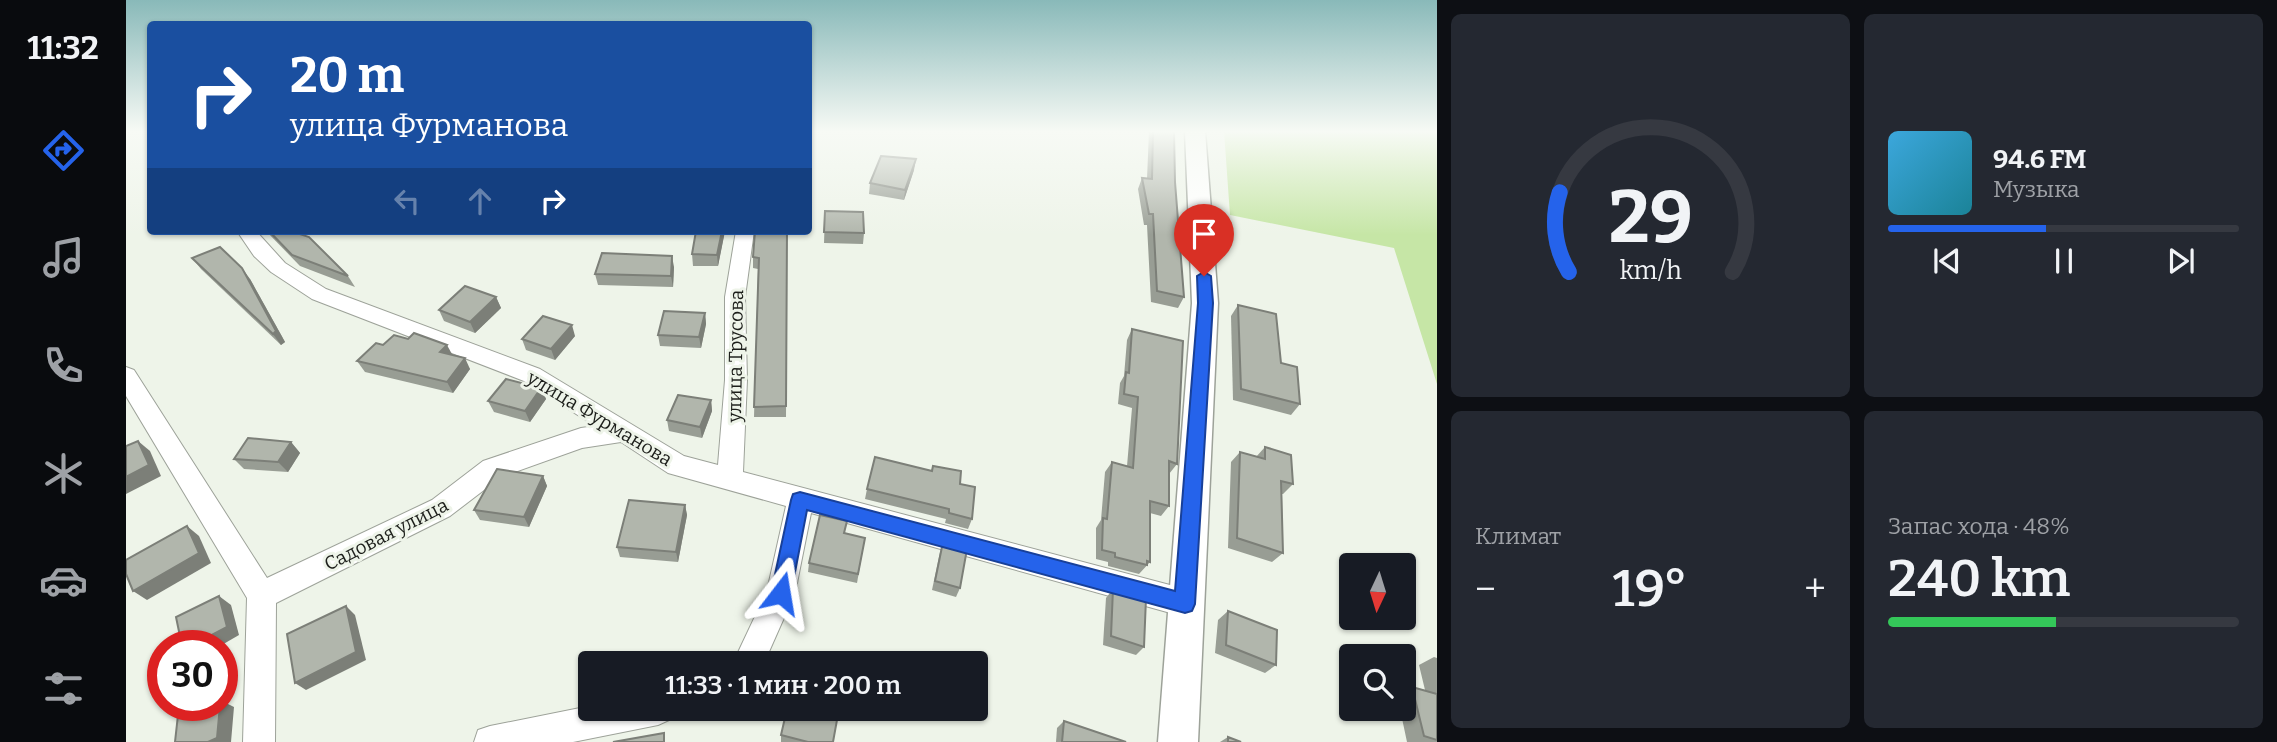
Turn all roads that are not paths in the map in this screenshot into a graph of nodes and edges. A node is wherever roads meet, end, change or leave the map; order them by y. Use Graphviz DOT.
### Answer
graph roads {
  1 [pos="1197,166"];
  2 [pos="249,235"];
  3 [pos="744,235"];
  4 [pos="126,376"];
  5 [pos="625,432"];
  6 [pos="730,481"];
  7 [pos="800,500"];
  8 [pos="262,596"];
  9 [pos="1185,604"];
  10 [pos="754,651"];
  11 [pos="597,721"];
  12 [pos="259,742"];
  13 [pos="490,742"];
  14 [pos="1178,742"];
  1 -- 9 [label="street"];
  2 -- 5 [label="street, улица Фурманова"];
  3 -- 6 [label="street, улица Трусова"];
  4 -- 8 [label="street"];
  5 -- 6 [label="street, улица Фурманова"];
  5 -- 8 [label="street, Садовая улица"];
  6 -- 7 [label="street, улица Фурманова"];
  7 -- 9 [label="street, улица Фурманова"];
  7 -- 10 [label="street"];
  8 -- 12 [label="street"];
  9 -- 14 [label="street"];
  11 -- 13 [label="street"];
}
